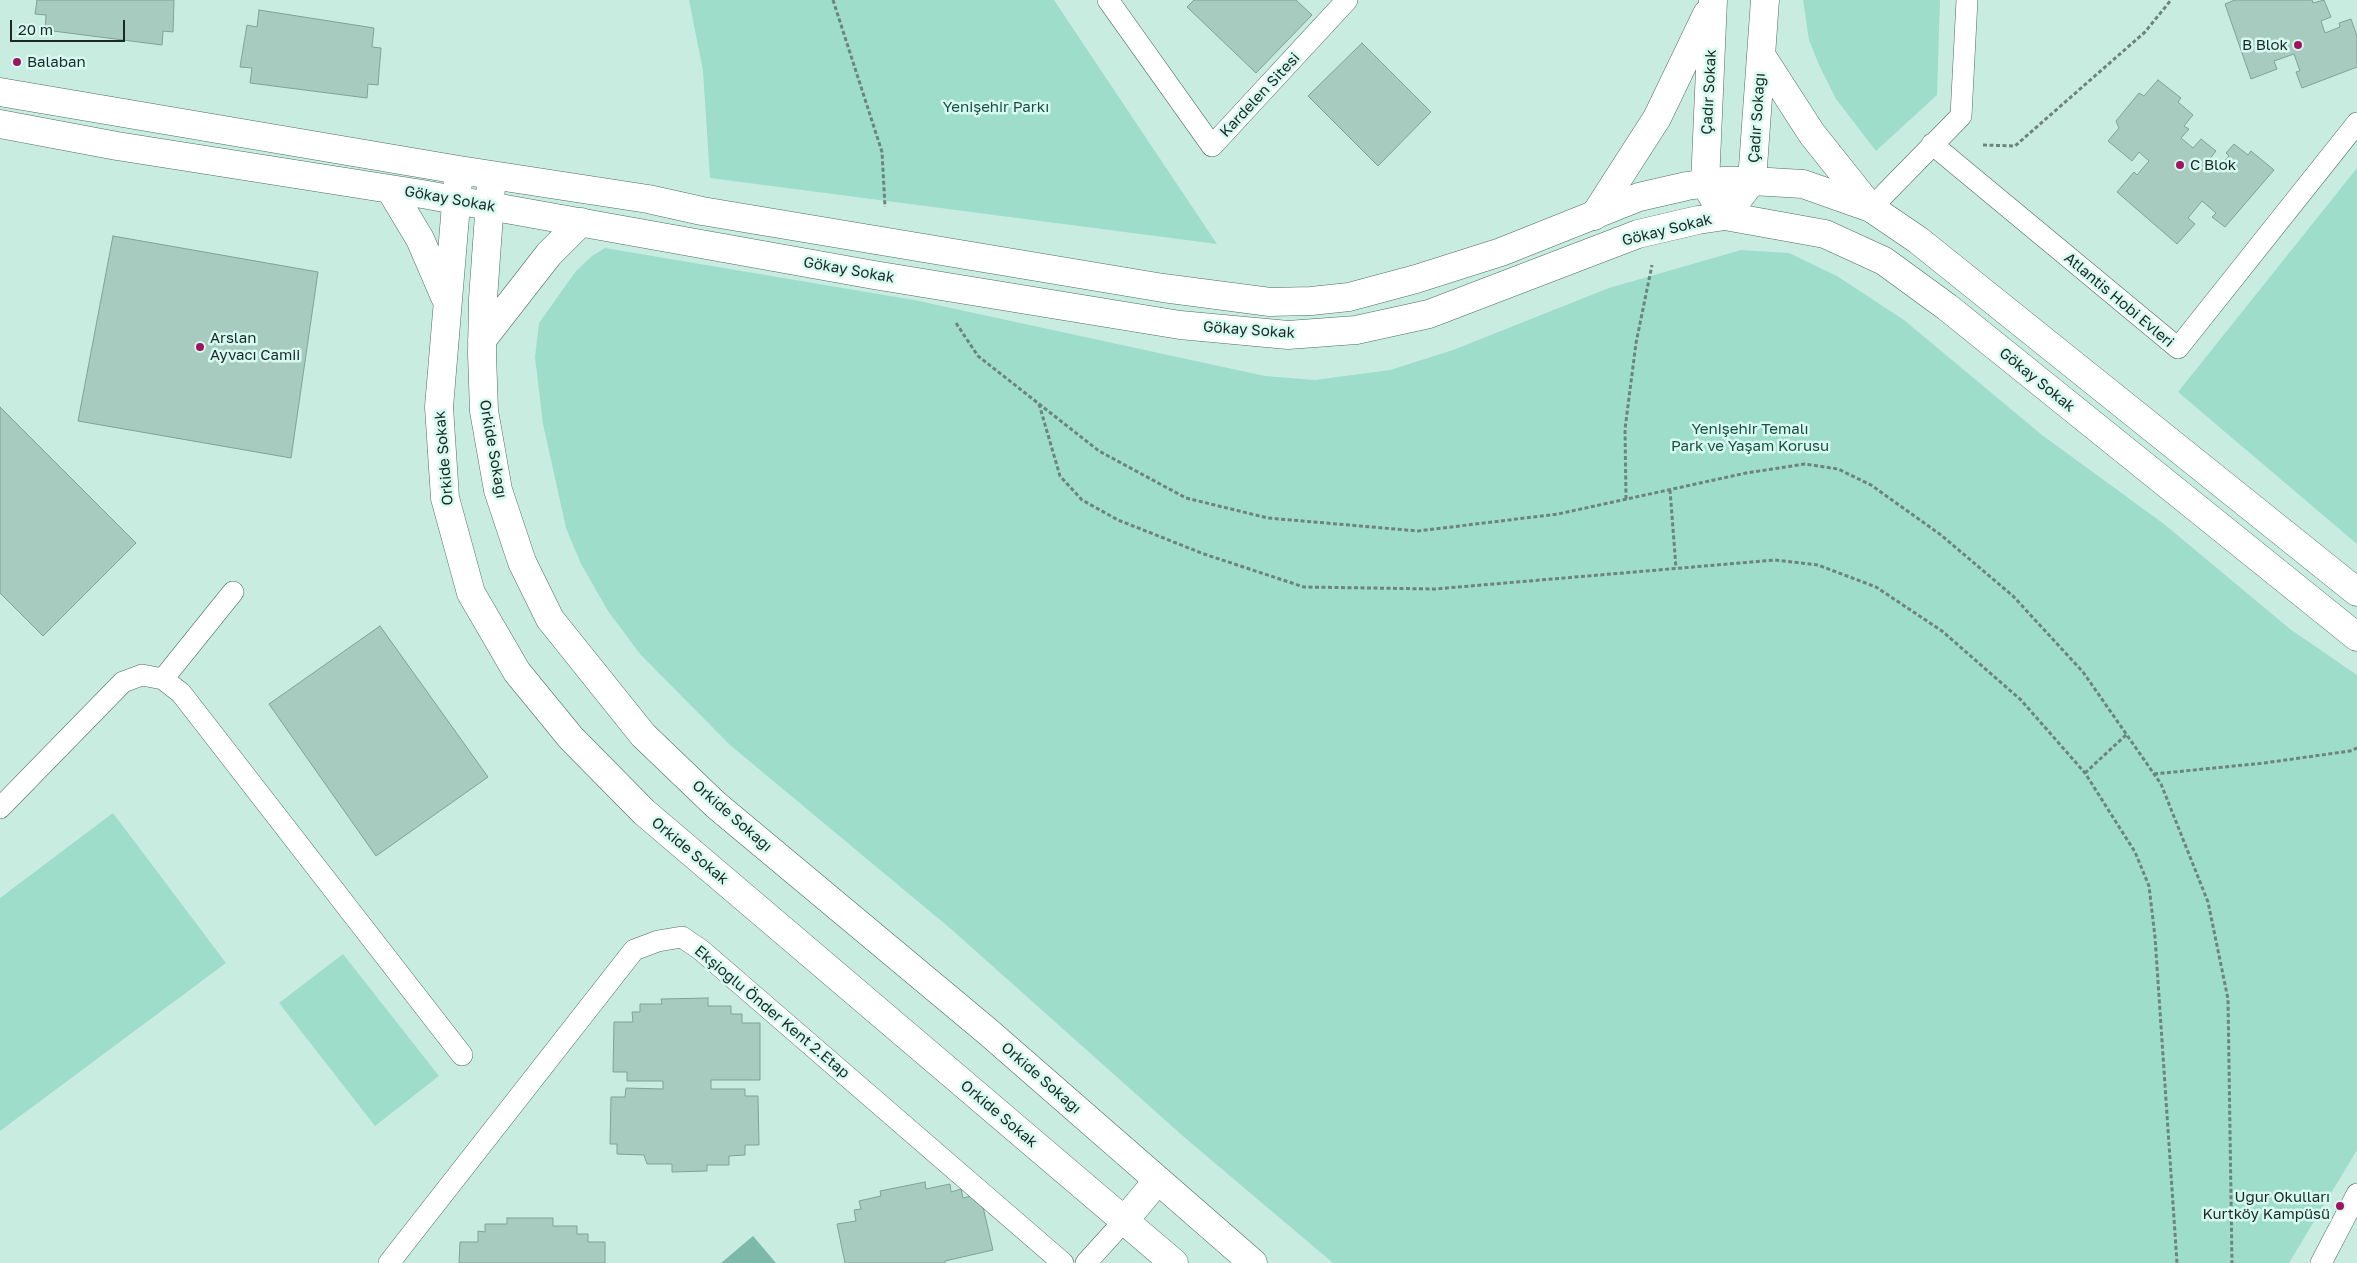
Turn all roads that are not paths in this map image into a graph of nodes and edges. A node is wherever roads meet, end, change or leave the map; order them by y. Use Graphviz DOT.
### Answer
graph roads {
  1 [pos="1108,0"];
  2 [pos="1347,0"];
  3 [pos="1765,0"];
  4 [pos="1967,0"];
  5 [pos="1713,1"];
  6 [pos="1761,55"];
  7 [pos="0,92"];
  8 [pos="2357,123"];
  9 [pos="0,124"];
  10 [pos="1932,144"];
  11 [pos="459,170"];
  12 [pos="493,176"];
  13 [pos="1752,181"];
  14 [pos="1705,184"];
  15 [pos="390,189"];
  16 [pos="456,200"];
  17 [pos="489,206"];
  18 [pos="1871,208"];
  19 [pos="1594,216"];
  20 [pos="1725,216"];
  21 [pos="581,222"];
  22 [pos="448,303"];
  23 [pos="482,340"];
  24 [pos="233,592"];
  25 [pos="2357,592"];
  26 [pos="2357,637"];
  27 [pos="163,679"];
  28 [pos="0,808"];
  29 [pos="462,1054"];
  30 [pos="1158,1180"];
  31 [pos="2357,1194"];
  32 [pos="1124,1221"];
  33 [pos="389,1263"];
  34 [pos="1063,1263"];
  35 [pos="1086,1263"];
  36 [pos="1174,1263"];
  37 [pos="1254,1263"];
  38 [pos="2321,1263"];
  1 -- 2 [label="lane, Kardelen Sitesi"];
  3 -- 6 [label="street"];
  4 -- 10 [label="lane"];
  5 -- 14 [label="street, Çadır Sokak"];
  5 -- 19 [label="street"];
  6 -- 13 [label="street, Çadır Sokağı"];
  6 -- 18 [label="street"];
  7 -- 11 [label="street, Gökay Sokak"];
  8 -- 10 [label="lane, Atlantis Hobi Evleri"];
  9 -- 15 [label="street, Gökay Sokak"];
  10 -- 18 [label="lane"];
  11 -- 12 [label="street, Gökay Sokak"];
  11 -- 16 [label="street"];
  12 -- 17 [label="street"];
  12 -- 19 [label="street, Gökay Sokak"];
  13 -- 14 [label="street, Gökay Sokak"];
  13 -- 18 [label="street, Gökay Sokak"];
  13 -- 20 [label="street"];
  14 -- 19 [label="street, Gökay Sokak"];
  14 -- 20 [label="street"];
  15 -- 16 [label="street, Gökay Sokak"];
  15 -- 22 [label="street"];
  16 -- 17 [label="street, Gökay Sokak"];
  16 -- 22 [label="street"];
  17 -- 21 [label="street, Gökay Sokak"];
  17 -- 23 [label="street"];
  18 -- 25 [label="street, Gökay Sokak"];
  20 -- 21 [label="street, Gökay Sokak"];
  20 -- 26 [label="street, Gökay Sokak"];
  21 -- 23 [label="street"];
  22 -- 32 [label="street, Orkide Sokak"];
  23 -- 30 [label="street, Orkide Sokağı"];
  24 -- 27 [label="lane"];
  27 -- 28 [label="lane"];
  27 -- 29 [label="lane"];
  30 -- 32 [label="street"];
  30 -- 37 [label="street, Orkide Sokağı"];
  31 -- 38 [label="lane"];
  32 -- 35 [label="lane"];
  32 -- 36 [label="street, Orkide Sokak"];
  33 -- 34 [label="lane, Ekşioğlu Önder Kent 2.Etap"];
}
